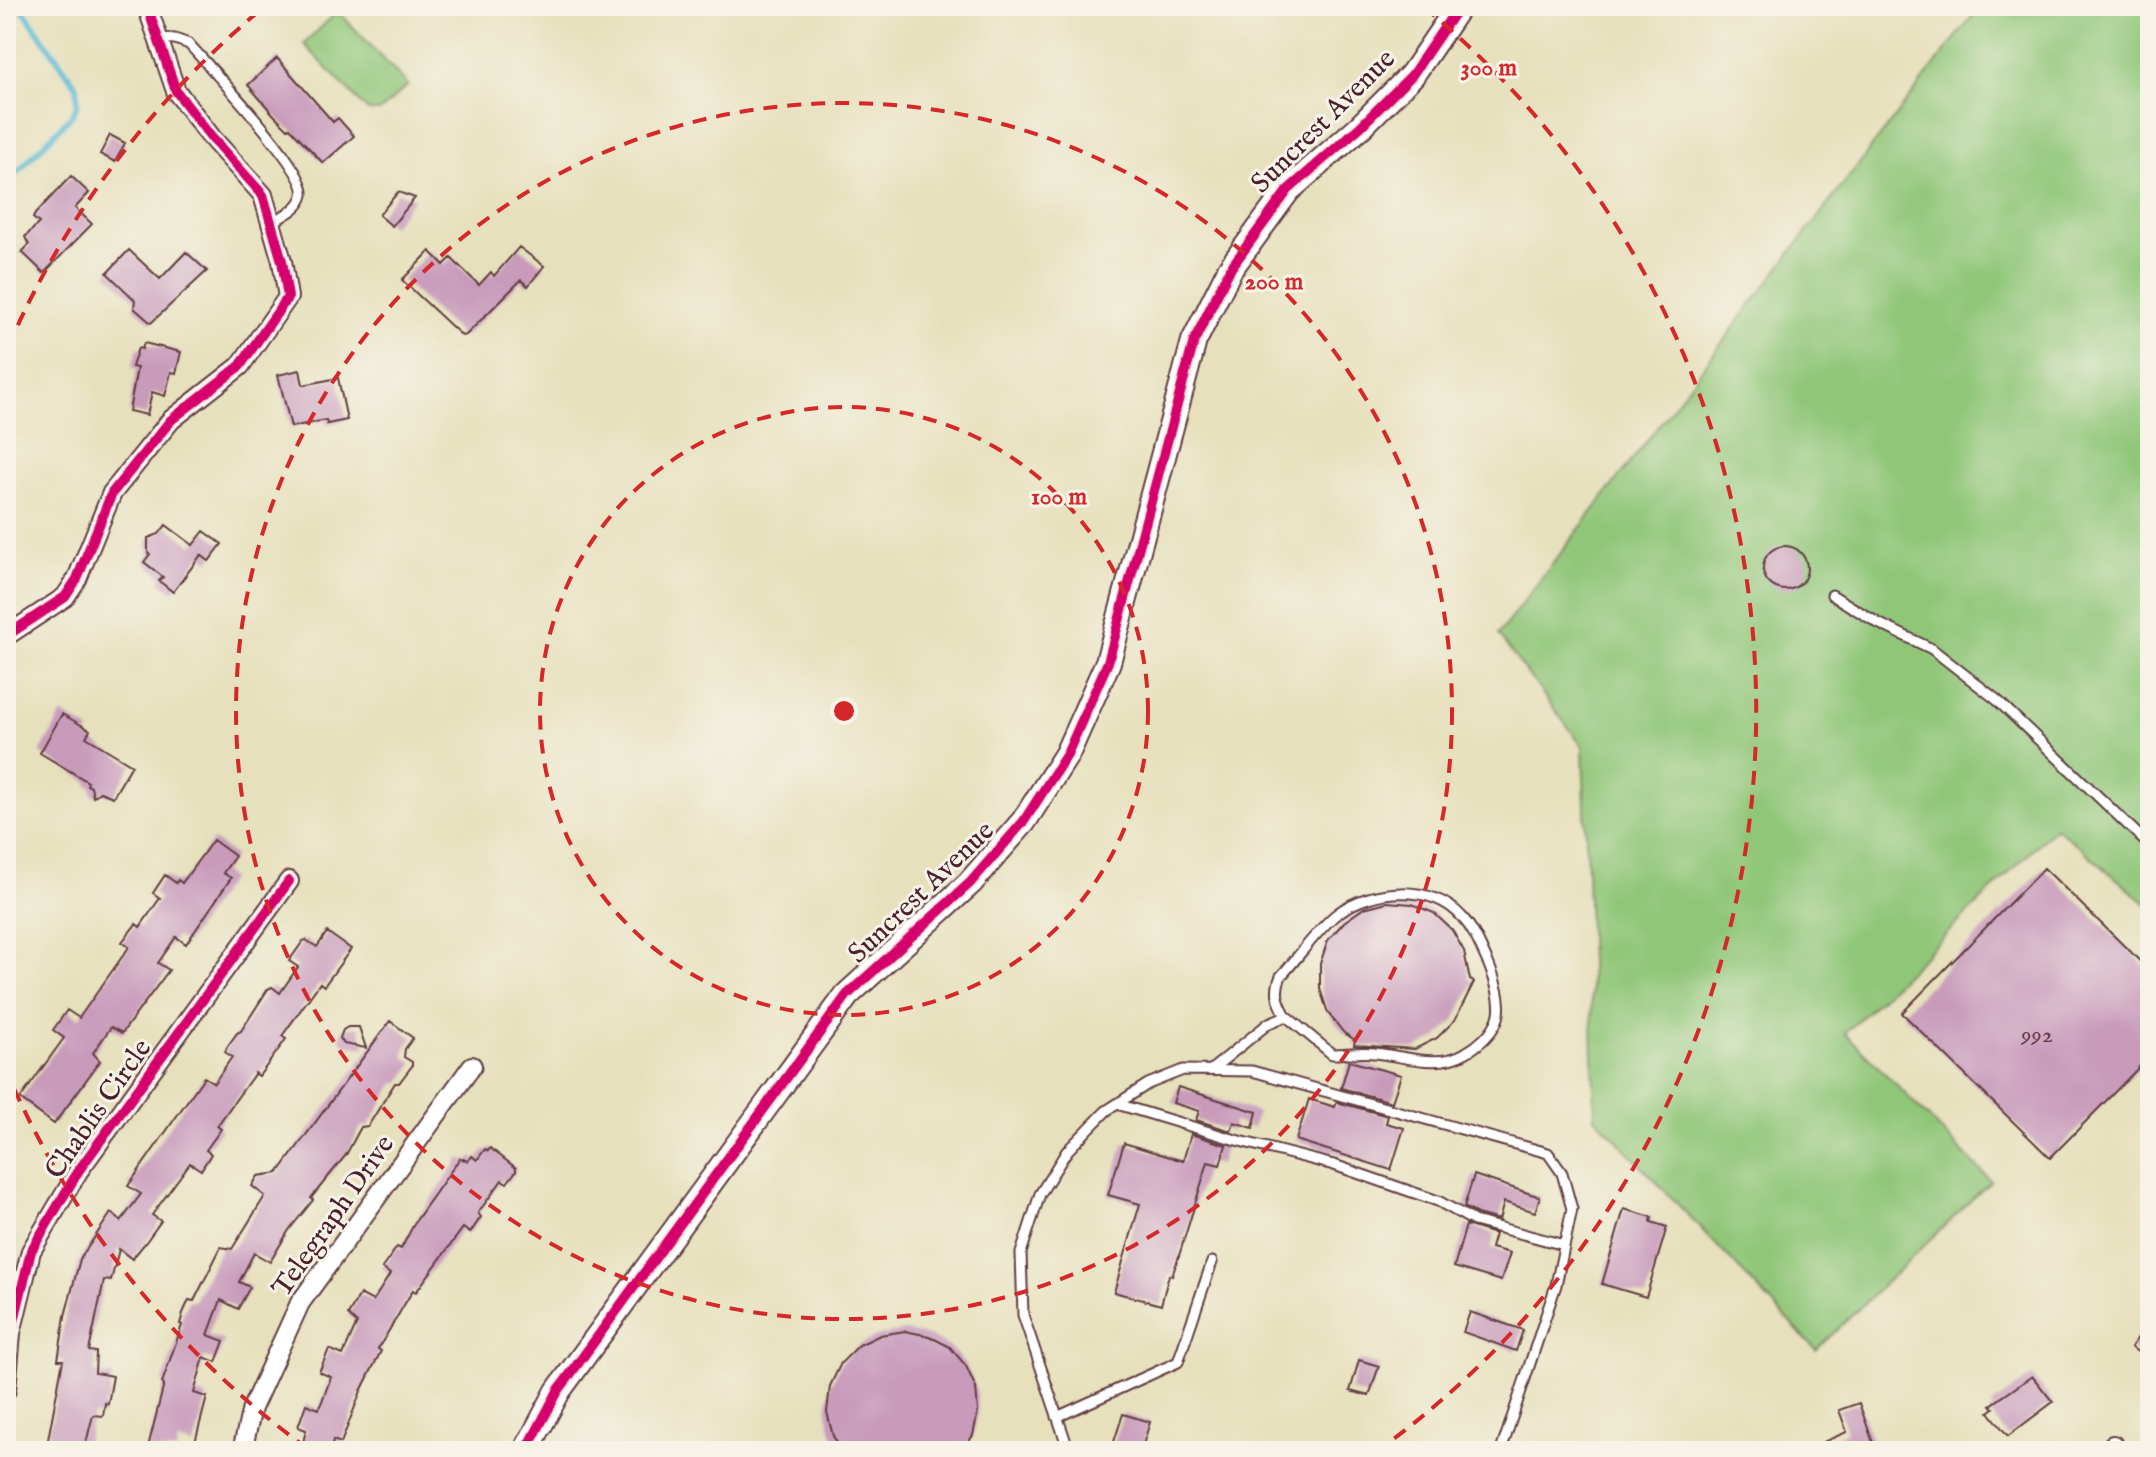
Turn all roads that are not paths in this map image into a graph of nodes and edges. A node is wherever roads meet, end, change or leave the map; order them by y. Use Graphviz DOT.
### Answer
graph roads {
  1 [pos="147,6"];
  2 [pos="1459,6"];
  3 [pos="157,38"];
  4 [pos="271,223"];
  5 [pos="1832,595"];
  6 [pos="6,636"];
  7 [pos="2150,846"];
  8 [pos="289,881"];
  9 [pos="1286,1016"];
  10 [pos="472,1066"];
  11 [pos="1211,1070"];
  12 [pos="1117,1104"];
  13 [pos="1564,1245"];
  14 [pos="1212,1262"];
  15 [pos="6,1390"];
  16 [pos="1057,1417"];
  17 [pos="242,1451"];
  18 [pos="526,1451"];
  19 [pos="1069,1451"];
  20 [pos="1501,1451"];
  21 [pos="2108,1451"];
  22 [pos="2119,1451"];
  1 -- 3 [label="street"];
  2 -- 18 [label="street, Suncrest Avenue"];
  3 -- 4 [label="street"];
  3 -- 4 [label="lane"];
  4 -- 6 [label="street"];
  5 -- 7 [label="lane"];
  8 -- 15 [label="street, Chablis Circle"];
  9 -- 9 [label="lane"];
  9 -- 11 [label="lane"];
  10 -- 17 [label="street, Telegraph Drive"];
  11 -- 12 [label="lane"];
  11 -- 13 [label="lane"];
  12 -- 13 [label="lane"];
  12 -- 16 [label="lane"];
  13 -- 20 [label="lane"];
  14 -- 16 [label="lane"];
  16 -- 19 [label="lane"];
  21 -- 22 [label="street"];
}
